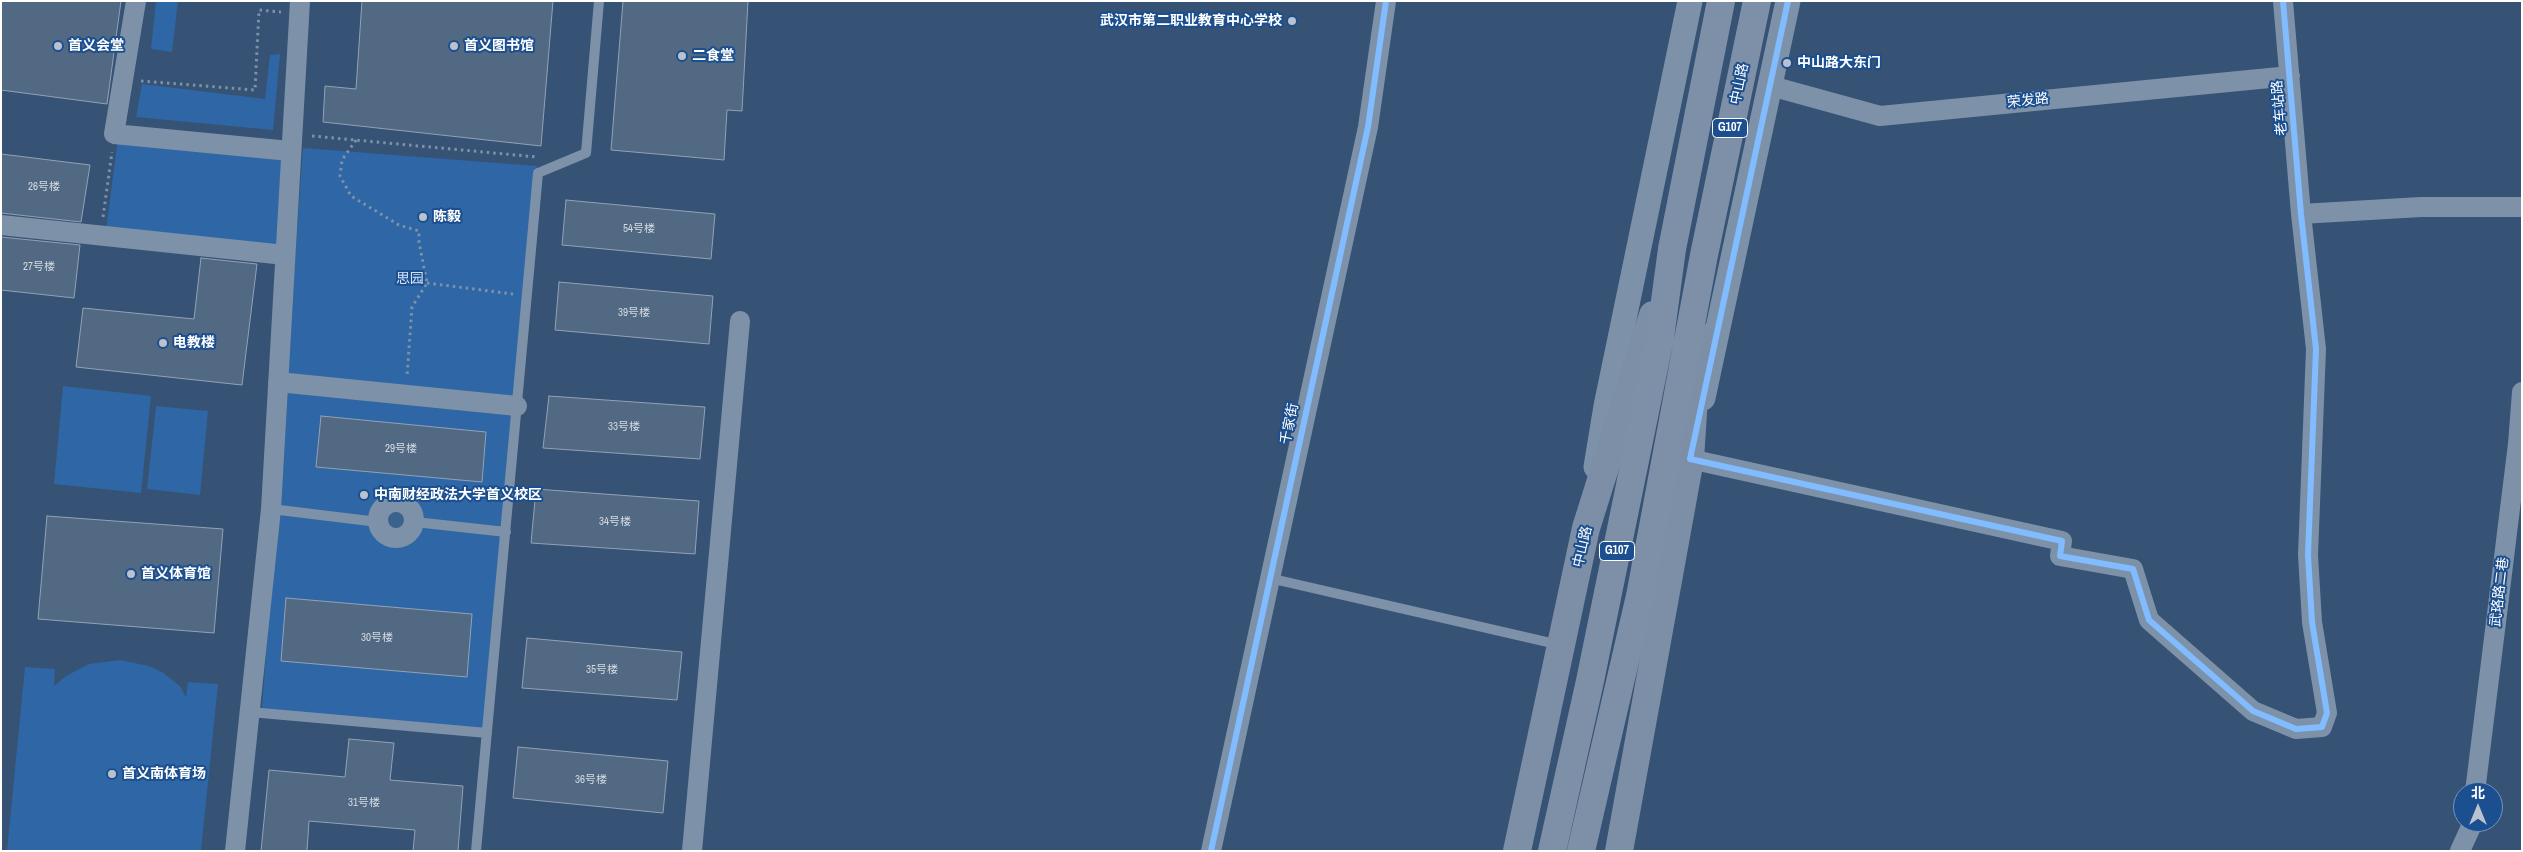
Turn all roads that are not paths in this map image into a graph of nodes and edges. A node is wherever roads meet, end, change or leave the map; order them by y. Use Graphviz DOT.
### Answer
graph roads {
  1 [pos="136,1"];
  2 [pos="599,1"];
  3 [pos="1386,1"];
  4 [pos="1690,1"];
  5 [pos="1721,1"];
  6 [pos="1757,1"];
  7 [pos="1788,1"];
  8 [pos="2283,1"];
  9 [pos="299,7"];
  10 [pos="2290,76"];
  11 [pos="1771,86"];
  12 [pos="291,142"];
  13 [pos="2522,207"];
  14 [pos="2301,214"];
  15 [pos="1,225"];
  16 [pos="1672,249"];
  17 [pos="285,255"];
  18 [pos="1704,255"];
  19 [pos="740,321"];
  20 [pos="278,382"];
  21 [pos="2522,392"];
  22 [pos="517,406"];
  23 [pos="1690,459"];
  24 [pos="271,509"];
  25 [pos="378,522"];
  26 [pos="414,522"];
  27 [pos="1586,528"];
  28 [pos="506,532"];
  29 [pos="1269,578"];
  30 [pos="1561,645"];
  31 [pos="250,712"];
  32 [pos="487,733"];
  33 [pos="2476,782"];
  34 [pos="2469,832"];
  35 [pos="235,851"];
  36 [pos="476,851"];
  37 [pos="692,851"];
  38 [pos="1211,851"];
  39 [pos="1517,851"];
  40 [pos="1552,851"];
  41 [pos="1581,851"];
  42 [pos="1619,851"];
  43 [pos="2460,851"];
  1 -- 12 [label="street"];
  2 -- 22 [label="lane"];
  3 -- 29 [label="street, 千家街"];
  4 -- 27 [label="street"];
  5 -- 16 [label="highway, 中山路 / G107"];
  6 -- 18 [label="highway, 中山路 / G107"];
  7 -- 11 [label="street"];
  8 -- 10 [label="street, 老车站路"];
  9 -- 12 [label="street"];
  10 -- 11 [label="street, 荣发路"];
  10 -- 14 [label="street, 老车站路"];
  11 -- 23 [label="street"];
  12 -- 17 [label="street"];
  13 -- 14 [label="street"];
  14 -- 23 [label="street, 老车站路"];
  15 -- 17 [label="street"];
  16 -- 27 [label="main road, 中山路"];
  16 -- 40 [label="highway, 中山路 / G107"];
  17 -- 20 [label="street"];
  18 -- 23 [label="main road, 中山路"];
  18 -- 41 [label="highway, 中山路 / G107"];
  19 -- 37 [label="street"];
  20 -- 22 [label="street"];
  20 -- 24 [label="street"];
  21 -- 33 [label="street, 武珞路二巷"];
  22 -- 28 [label="lane"];
  23 -- 42 [label="main road, 中山路"];
  24 -- 25 [label="lane"];
  24 -- 31 [label="street"];
  25 -- 26 [label="street"];
  25 -- 26 [label="street"];
  26 -- 28 [label="lane"];
  27 -- 30 [label="main road, 中山路"];
  28 -- 32 [label="lane"];
  29 -- 30 [label="lane"];
  29 -- 38 [label="street, 千家街"];
  30 -- 39 [label="main road, 中山路"];
  31 -- 32 [label="lane"];
  31 -- 35 [label="street"];
  32 -- 36 [label="lane"];
  34 -- 43 [label="street"];
}
